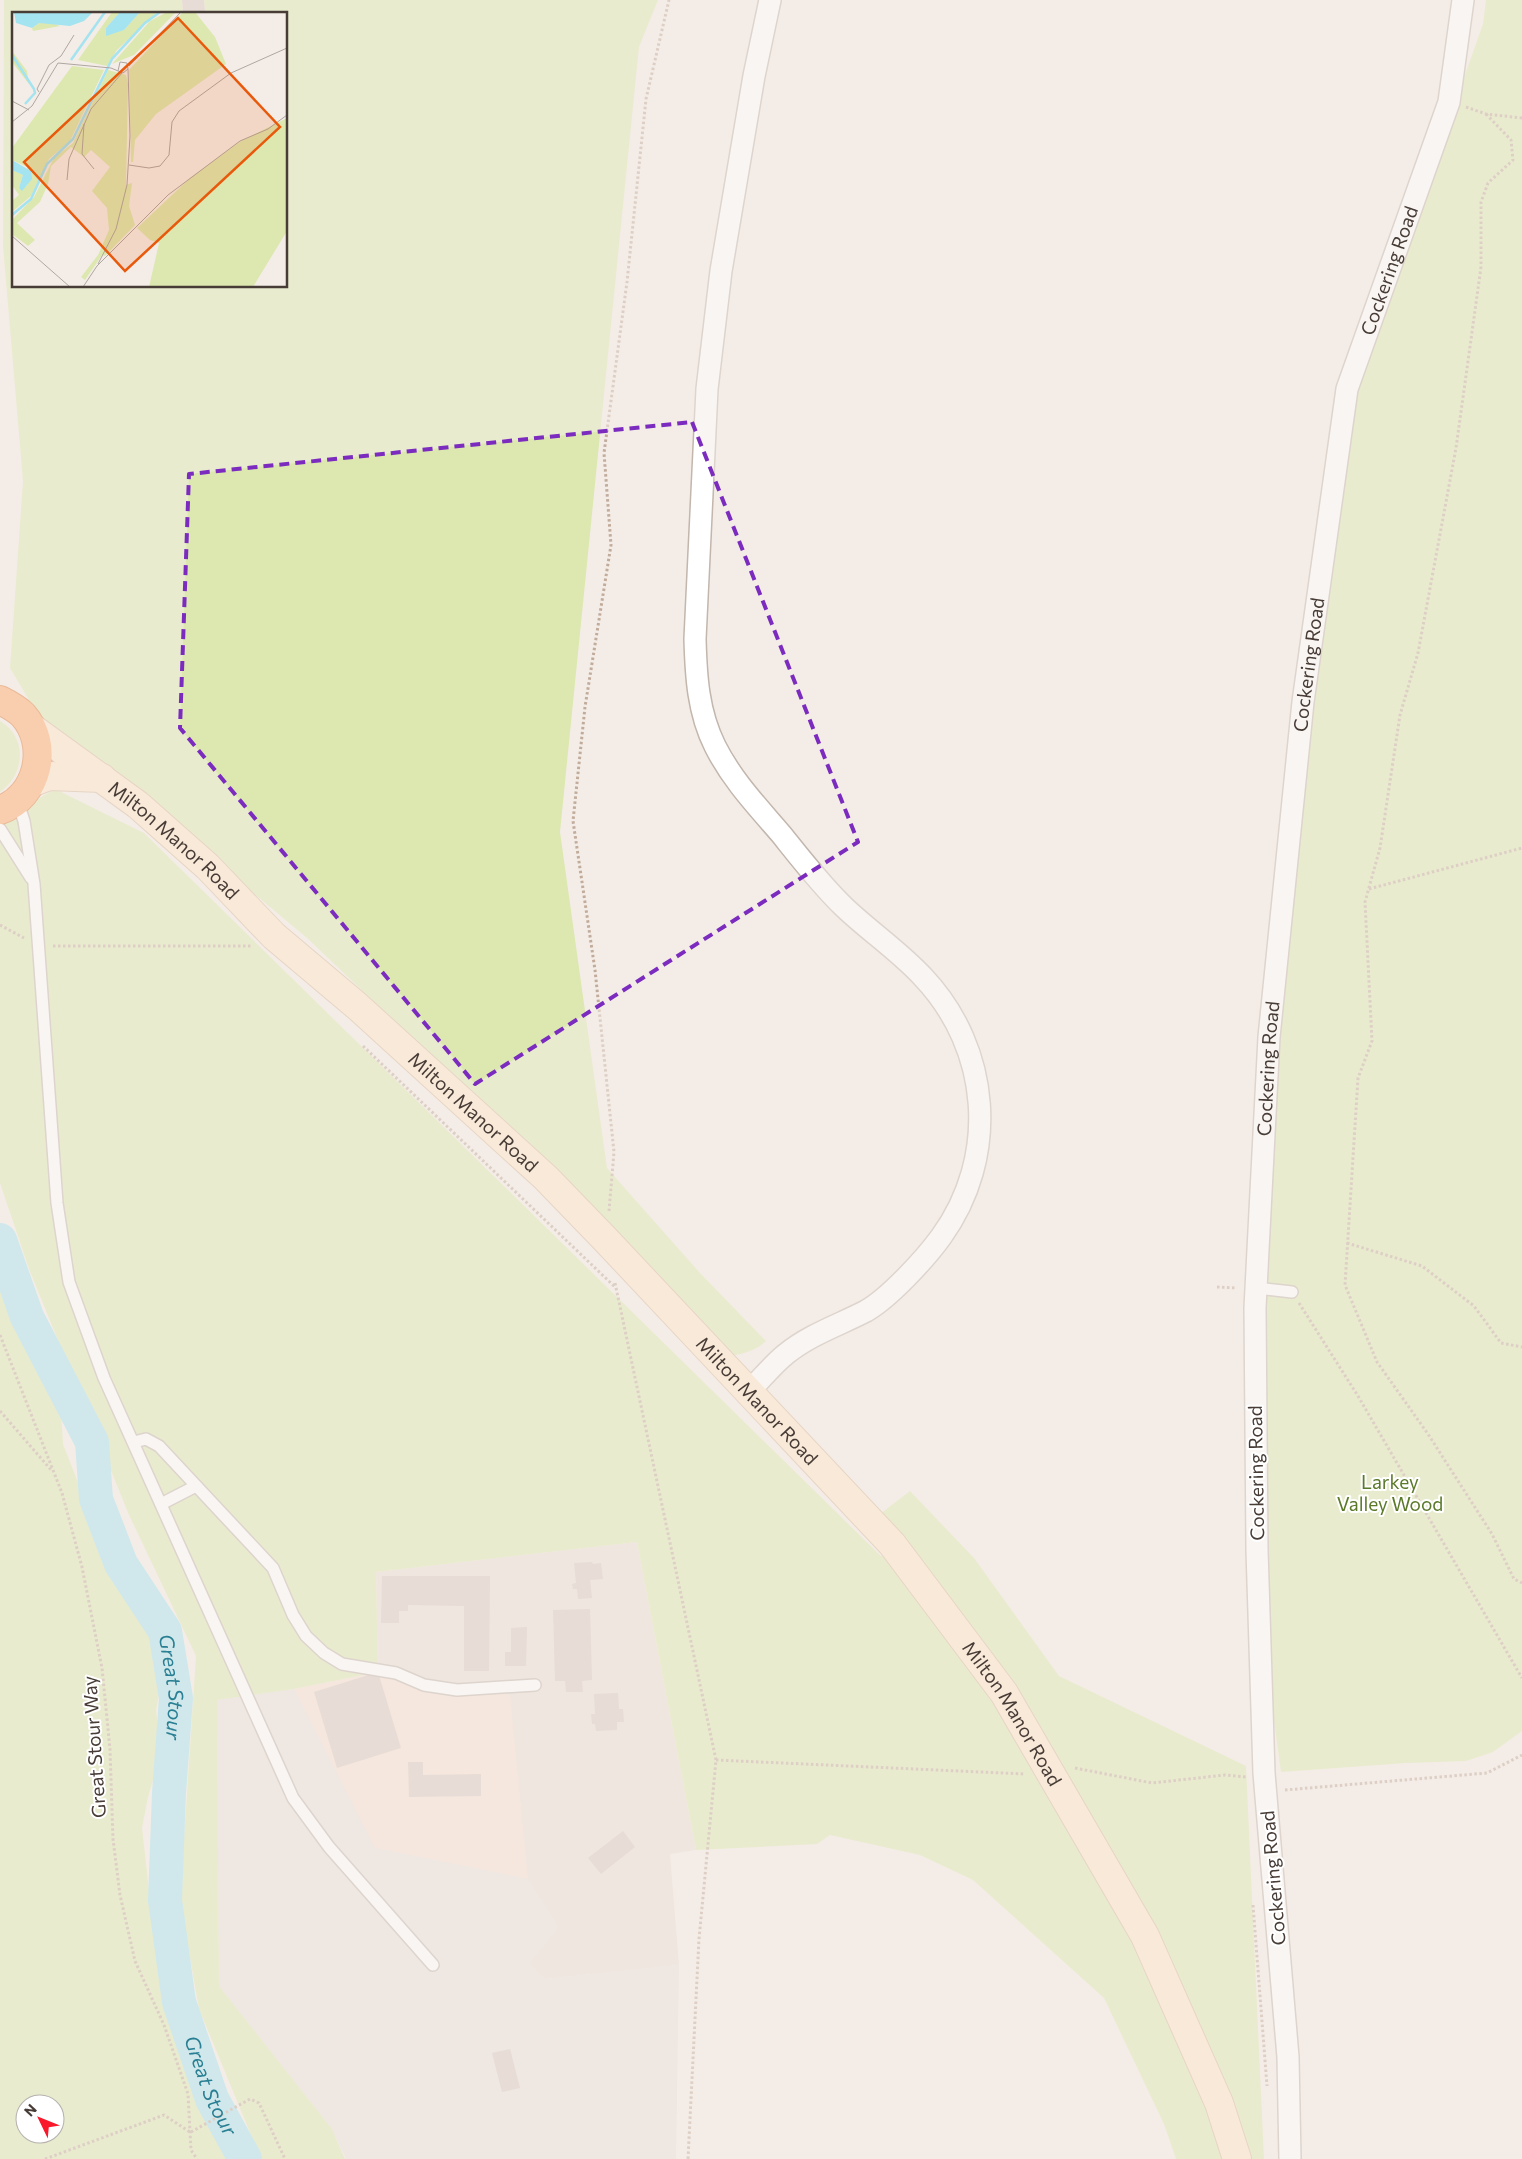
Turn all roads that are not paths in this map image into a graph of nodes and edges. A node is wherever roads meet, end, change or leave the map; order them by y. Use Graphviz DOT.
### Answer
graph roads {
  1 [pos="770,0"];
  2 [pos="1463,0"];
  3 [pos="4,698"];
  4 [pos="32,728"];
  5 [pos="102,778"];
  6 [pos="16,798"];
  7 [pos="0,829"];
  8 [pos="34,884"];
  9 [pos="1257,1288"];
  10 [pos="1292,1292"];
  11 [pos="748,1392"];
  12 [pos="134,1442"];
  13 [pos="196,1486"];
  14 [pos="161,1504"];
  15 [pos="535,1685"];
  16 [pos="433,1965"];
  17 [pos="1237,2159"];
  18 [pos="1290,2159"];
  1 -- 11 [label="street"];
  2 -- 9 [label="street, Cockering Road"];
  3 -- 4 [label="highway"];
  4 -- 5 [label="street, Milton Manor Road"];
  4 -- 6 [label="highway"];
  5 -- 6 [label="street, Milton Manor Road"];
  5 -- 11 [label="street, Milton Manor Road"];
  6 -- 8 [label="lane"];
  7 -- 8 [label="lane"];
  8 -- 12 [label="lane"];
  9 -- 10 [label="lane"];
  9 -- 18 [label="street, Cockering Road"];
  11 -- 17 [label="street, Milton Manor Road"];
  12 -- 13 [label="lane"];
  12 -- 14 [label="lane"];
  13 -- 14 [label="lane"];
  13 -- 15 [label="lane"];
  14 -- 16 [label="lane"];
}
